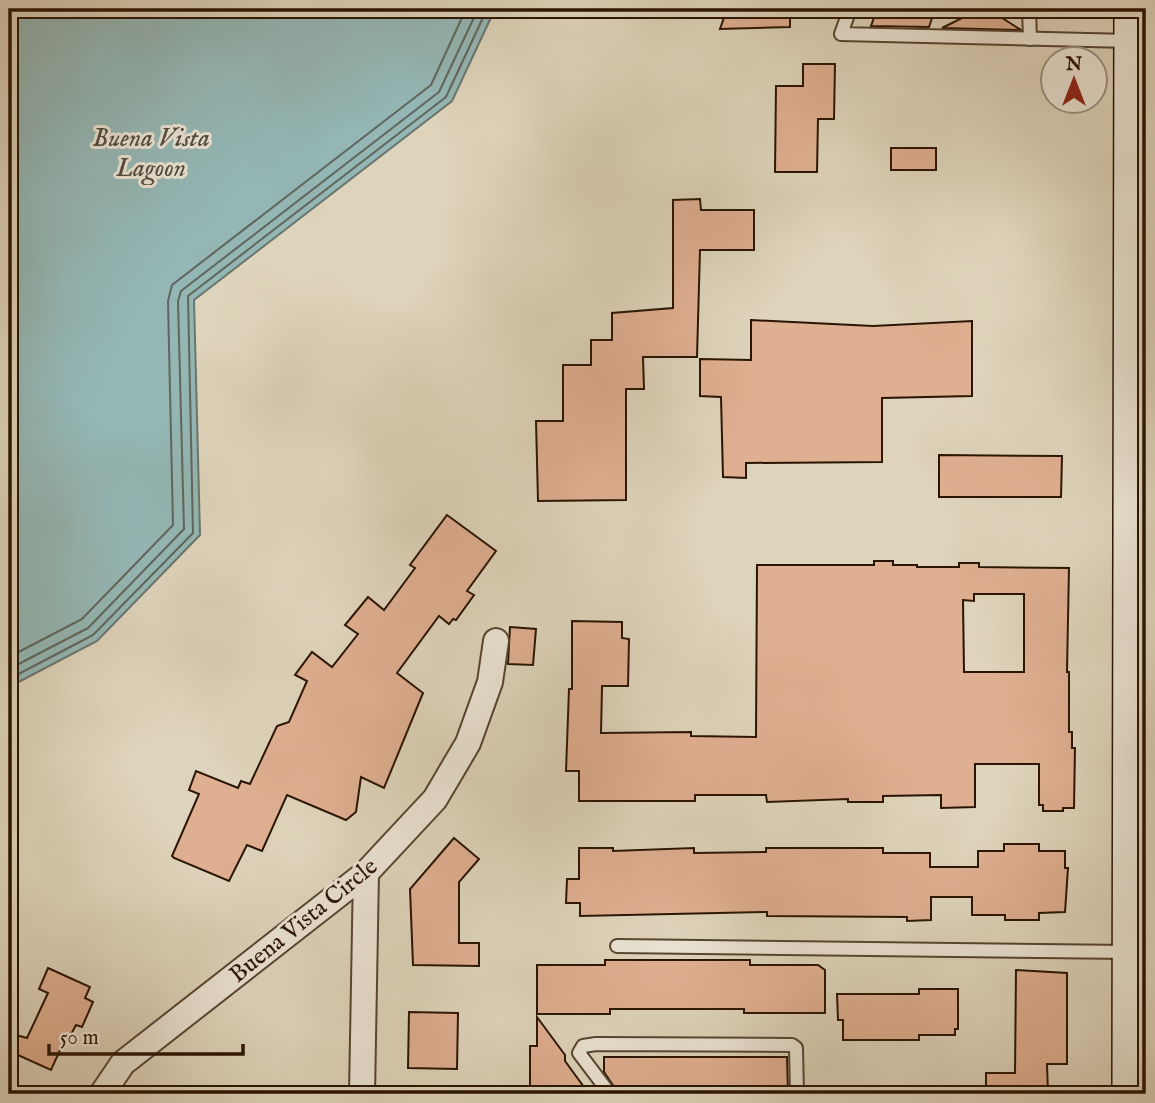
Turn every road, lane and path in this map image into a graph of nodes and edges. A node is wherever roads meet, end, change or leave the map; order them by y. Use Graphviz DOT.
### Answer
graph roads {
  1 [pos="850,9"];
  2 [pos="1029,9"];
  3 [pos="1132,25"];
  4 [pos="1030,39"];
  5 [pos="1139,132"];
  6 [pos="1138,548"];
  7 [pos="496,641"];
  8 [pos="366,873"];
  9 [pos="1138,901"];
  10 [pos="617,946"];
  11 [pos="1130,952"];
  12 [pos="102,1094"];
  13 [pos="362,1094"];
  14 [pos="610,1094"];
  15 [pos="797,1094"];
  16 [pos="1130,1094"];
  1 -- 4 [label="lane"];
  2 -- 4 [label="lane"];
  3 -- 4 [label="lane"];
  3 -- 5 [label="main road"];
  5 -- 6 [label="main road"];
  6 -- 9 [label="main road"];
  7 -- 8 [label="street, Buena Vista Circle"];
  8 -- 12 [label="street, Buena Vista Circle"];
  8 -- 13 [label="street"];
  9 -- 11 [label="main road"];
  10 -- 11 [label="lane"];
  11 -- 16 [label="main road"];
  14 -- 15 [label="lane"];
}
